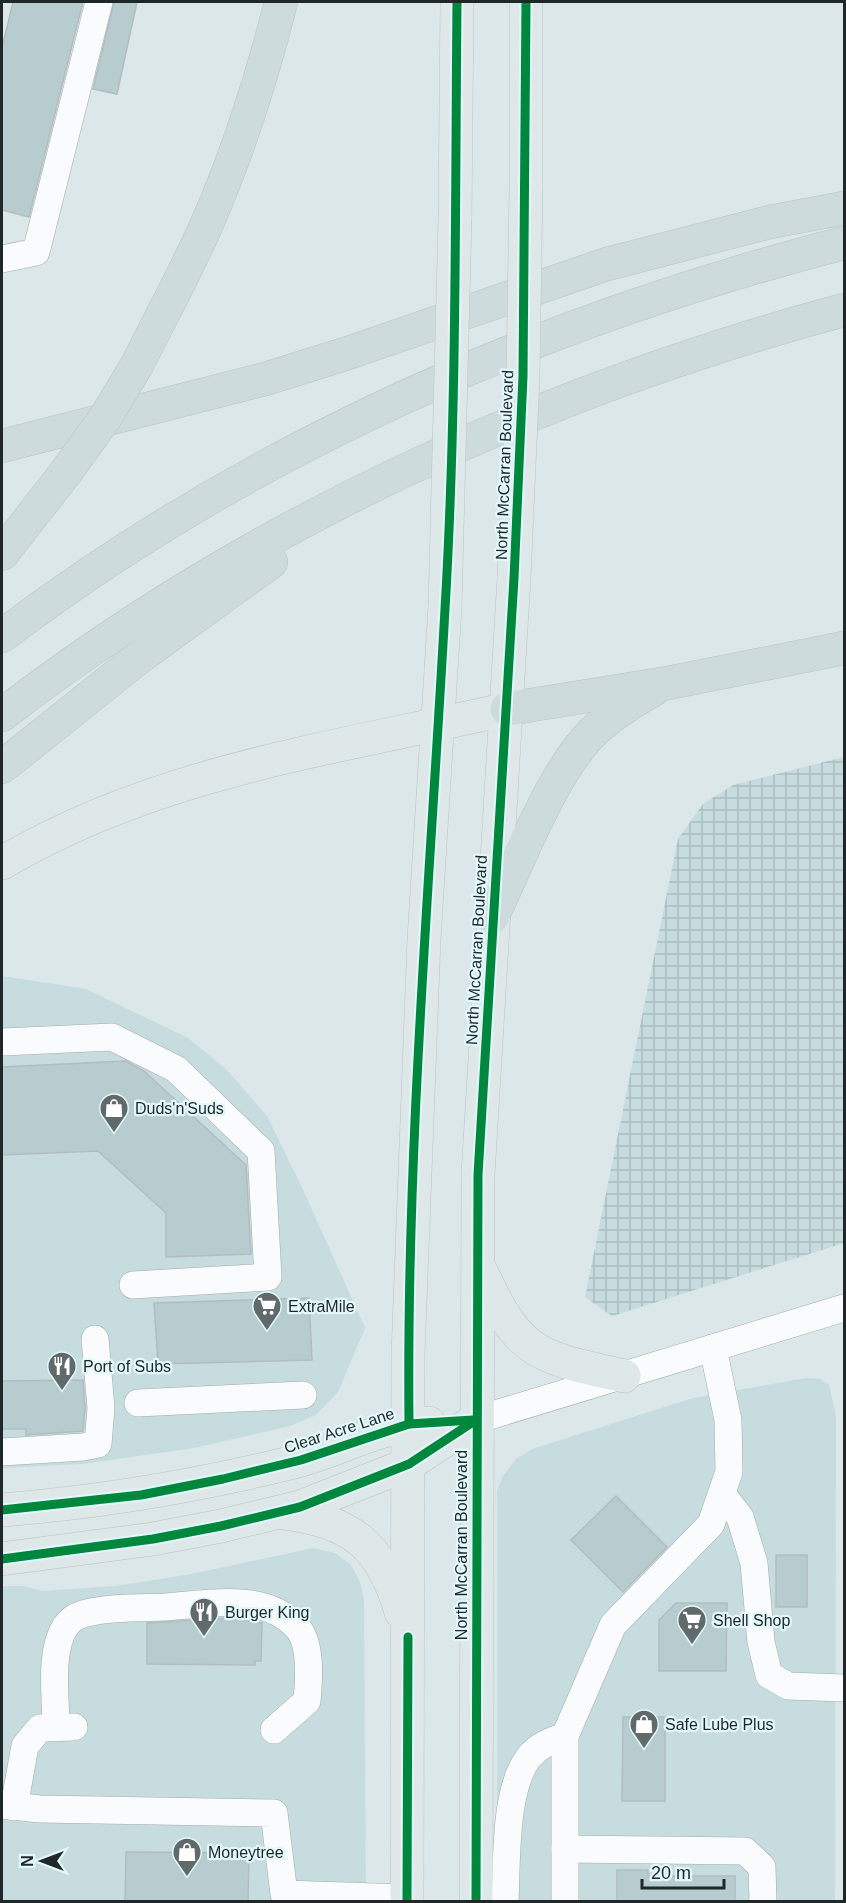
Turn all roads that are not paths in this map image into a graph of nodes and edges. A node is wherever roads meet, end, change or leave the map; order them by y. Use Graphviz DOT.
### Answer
graph roads {
  1 [pos="99,2"];
  2 [pos="281,2"];
  3 [pos="457,2"];
  4 [pos="526,2"];
  5 [pos="844,208"];
  6 [pos="844,243"];
  7 [pos="2,259"];
  8 [pos="844,310"];
  9 [pos="503,426"];
  10 [pos="2,446"];
  11 [pos="2,554"];
  12 [pos="2,636"];
  13 [pos="844,648"];
  14 [pos="668,682"];
  15 [pos="507,709"];
  16 [pos="2,715"];
  17 [pos="437,725"];
  18 [pos="2,767"];
  19 [pos="2,863"];
  20 [pos="492,917"];
  21 [pos="2,1042"];
  22 [pos="476,1260"];
  23 [pos="133,1285"];
  24 [pos="844,1308"];
  25 [pos="95,1339"];
  26 [pos="713,1348"];
  27 [pos="624,1376"];
  28 [pos="303,1395"];
  29 [pos="138,1403"];
  30 [pos="476,1420"];
  31 [pos="409,1424"];
  32 [pos="2,1452"];
  33 [pos="409,1464"];
  34 [pos="722,1494"];
  35 [pos="2,1510"];
  36 [pos="279,1512"];
  37 [pos="2,1559"];
  38 [pos="408,1637"];
  39 [pos="844,1688"];
  40 [pos="274,1730"];
  41 [pos="565,1736"];
  42 [pos="8,1806"];
  43 [pos="565,1849"];
  44 [pos="407,1900"];
  45 [pos="476,1902"];
  46 [pos="505,1902"];
  47 [pos="565,1902"];
  48 [pos="763,1902"];
  1 -- 7 [label="street"];
  2 -- 11 [label="highway, bridge"];
  3 -- 17 [label="main road, bridge"];
  4 -- 15 [label="main road, North McCarran Boulevard, bridge"];
  5 -- 10 [label="highway"];
  6 -- 12 [label="highway"];
  8 -- 9 [label="highway"];
  9 -- 16 [label="highway"];
  9 -- 18 [label="highway"];
  13 -- 14 [label="highway"];
  14 -- 15 [label="highway"];
  14 -- 20 [label="highway"];
  15 -- 17 [label="main road"];
  15 -- 20 [label="main road, North McCarran Boulevard"];
  17 -- 19 [label="main road"];
  17 -- 31 [label="main road"];
  20 -- 22 [label="main road, North McCarran Boulevard"];
  21 -- 23 [label="street"];
  22 -- 27 [label="main road"];
  22 -- 30 [label="main road, North McCarran Boulevard"];
  24 -- 26 [label="street, Clear Acre Lane"];
  25 -- 32 [label="street"];
  26 -- 27 [label="street, Clear Acre Lane"];
  26 -- 34 [label="street"];
  27 -- 30 [label="street, Clear Acre Lane"];
  28 -- 29 [label="street"];
  30 -- 31 [label="main road, Clear Acre Lane"];
  30 -- 33 [label="main road, Clear Acre Lane"];
  30 -- 45 [label="main road, North McCarran Boulevard"];
  31 -- 33 [label="main road"];
  31 -- 35 [label="main road, Clear Acre Lane"];
  33 -- 36 [label="main road, Clear Acre Lane"];
  33 -- 38 [label="main road"];
  34 -- 39 [label="street"];
  34 -- 41 [label="street"];
  36 -- 37 [label="main road, Clear Acre Lane"];
  36 -- 38 [label="main road"];
  38 -- 44 [label="main road"];
  40 -- 42 [label="street"];
  41 -- 43 [label="street"];
  41 -- 46 [label="street"];
  42 -- 44 [label="street"];
  43 -- 47 [label="street"];
  43 -- 48 [label="street"];
}
